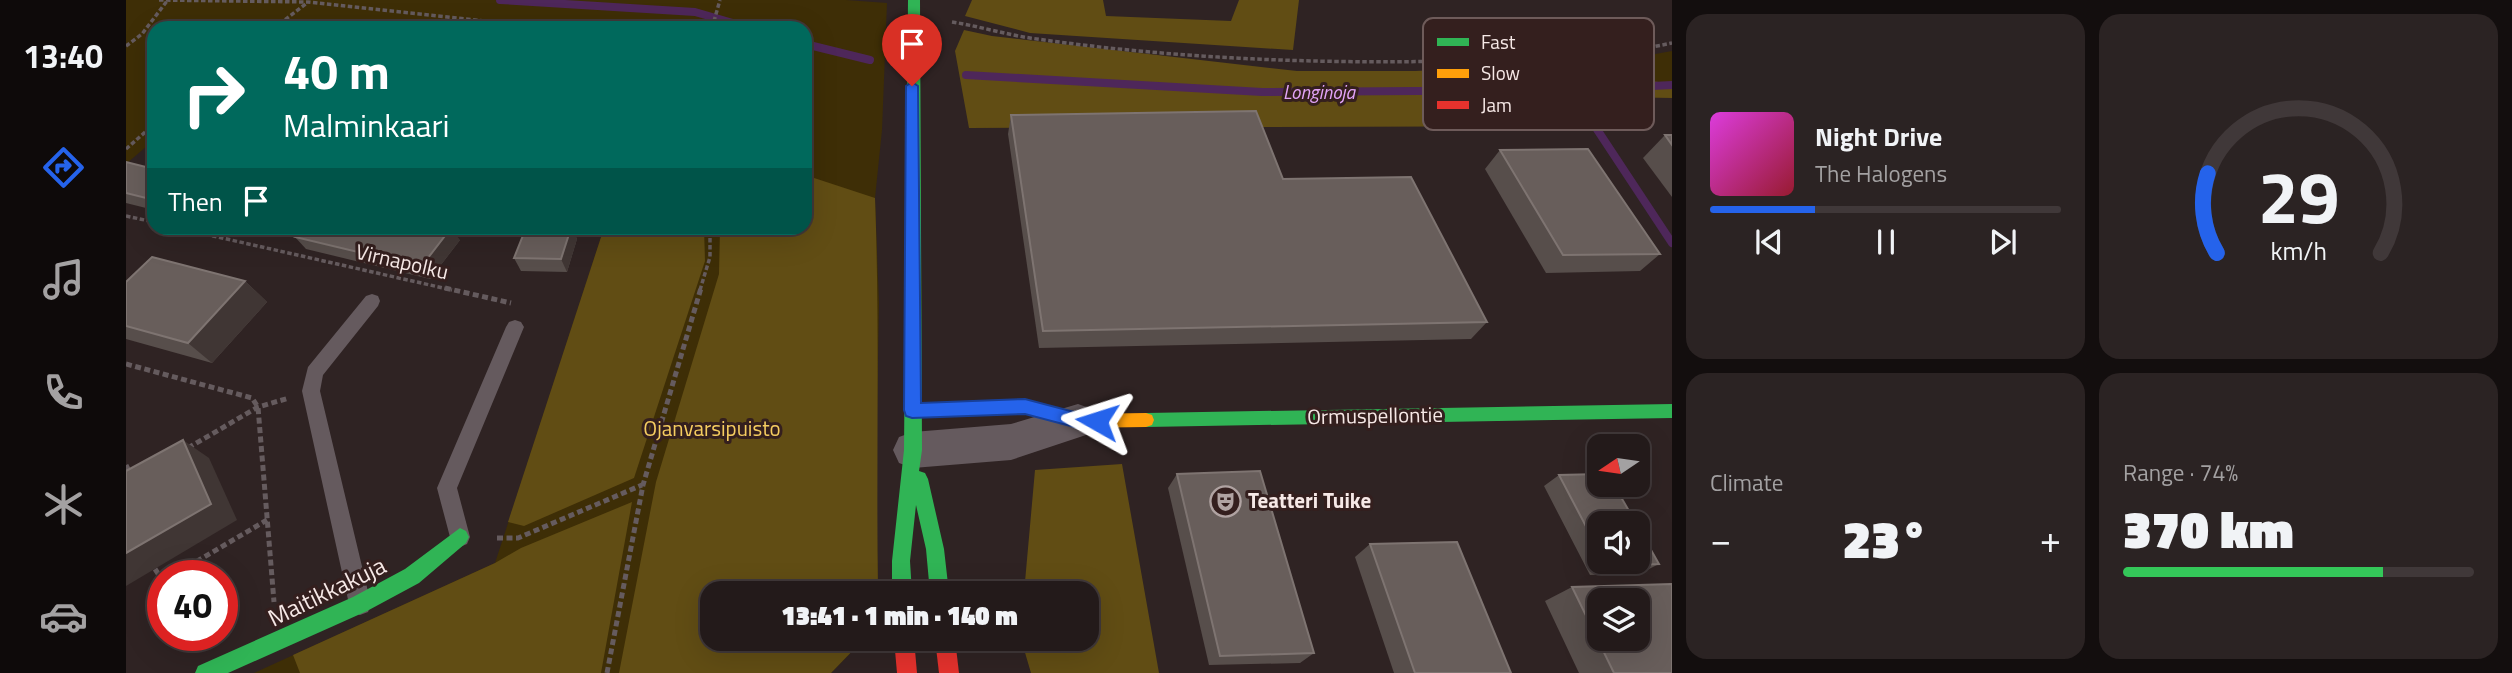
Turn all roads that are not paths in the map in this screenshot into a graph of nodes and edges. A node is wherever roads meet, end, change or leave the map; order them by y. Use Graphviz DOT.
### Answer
graph roads {
  1 [pos="914,0"];
  2 [pos="373,301"];
  3 [pos="515,327"];
  4 [pos="912,410"];
  5 [pos="1672,411"];
  6 [pos="1078,421"];
  7 [pos="913,450"];
  8 [pos="460,537"];
  9 [pos="902,581"];
  10 [pos="939,581"];
  11 [pos="360,604"];
  12 [pos="905,651"];
  13 [pos="946,651"];
  14 [pos="205,673"];
  15 [pos="907,673"];
  16 [pos="950,673"];
  1 -- 4 [label="main road"];
  2 -- 11 [label="lane"];
  3 -- 8 [label="lane"];
  4 -- 6 [label="main road, Ormuspellontie"];
  4 -- 7 [label="main road"];
  5 -- 6 [label="main road, Ormuspellontie"];
  6 -- 7 [label="street, Ormuspellontie"];
  7 -- 9 [label="main road"];
  7 -- 10 [label="main road"];
  8 -- 11 [label="main road, Maitikkakuja"];
  11 -- 14 [label="main road, Maitikkakuja"];
  12 -- 15 [label="main road"];
  13 -- 16 [label="main road"];
}
